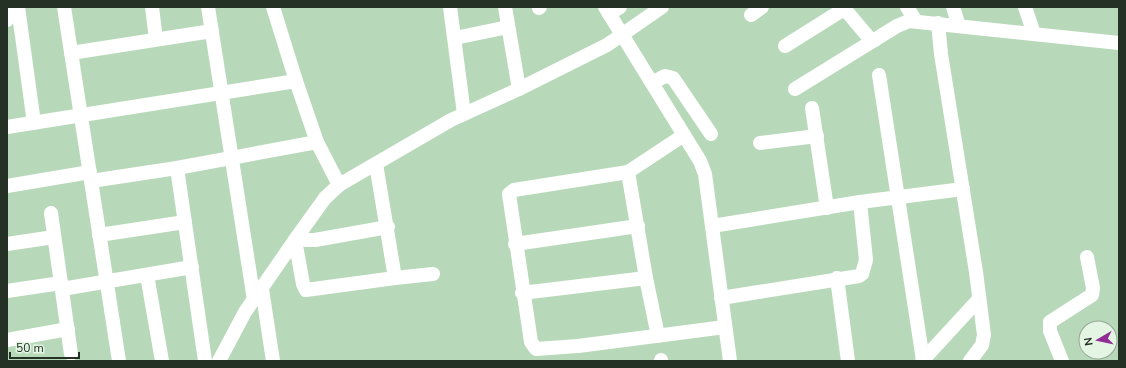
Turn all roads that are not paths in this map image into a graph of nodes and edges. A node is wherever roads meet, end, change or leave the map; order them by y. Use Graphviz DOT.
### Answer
graph roads {
  1 [pos="64,7"];
  2 [pos="152,7"];
  3 [pos="208,7"];
  4 [pos="273,7"];
  5 [pos="450,7"];
  6 [pos="505,7"];
  7 [pos="662,7"];
  8 [pos="907,7"];
  9 [pos="953,7"];
  10 [pos="1025,7"];
  11 [pos="844,8"];
  12 [pos="611,9"];
  13 [pos="11,10"];
  14 [pos="915,20"];
  15 [pos="938,23"];
  16 [pos="959,26"];
  17 [pos="508,27"];
  18 [pos="212,31"];
  19 [pos="1034,34"];
  20 [pos="623,36"];
  21 [pos="455,38"];
  22 [pos="156,39"];
  23 [pos="875,40"];
  24 [pos="1119,43"];
  25 [pos="785,46"];
  26 [pos="71,53"];
  27 [pos="879,75"];
  28 [pos="296,81"];
  29 [pos="652,83"];
  30 [pos="520,89"];
  31 [pos="795,89"];
  32 [pos="222,94"];
  33 [pos="812,108"];
  34 [pos="464,114"];
  35 [pos="81,116"];
  36 [pos="34,124"];
  37 [pos="7,127"];
  38 [pos="711,134"];
  39 [pos="684,135"];
  40 [pos="817,136"];
  41 [pos="317,142"];
  42 [pos="760,143"];
  43 [pos="232,158"];
  44 [pos="376,164"];
  45 [pos="177,168"];
  46 [pos="628,172"];
  47 [pos="90,177"];
  48 [pos="339,185"];
  49 [pos="7,186"];
  50 [pos="963,189"];
  51 [pos="898,197"];
  52 [pos="860,202"];
  53 [pos="827,208"];
  54 [pos="51,213"];
  55 [pos="185,222"];
  56 [pos="638,226"];
  57 [pos="712,226"];
  58 [pos="388,227"];
  59 [pos="100,235"];
  60 [pos="54,237"];
  61 [pos="296,239"];
  62 [pos="7,244"];
  63 [pos="515,244"];
  64 [pos="1087,257"];
  65 [pos="192,266"];
  66 [pos="433,274"];
  67 [pos="147,275"];
  68 [pos="395,278"];
  69 [pos="646,278"];
  70 [pos="837,278"];
  71 [pos="106,282"];
  72 [pos="62,286"];
  73 [pos="7,291"];
  74 [pos="522,293"];
  75 [pos="258,295"];
  76 [pos="721,298"];
  77 [pos="979,299"];
  78 [pos="725,327"];
  79 [pos="68,330"];
  80 [pos="658,336"];
  81 [pos="7,340"];
  82 [pos="72,354"];
  83 [pos="922,360"];
  84 [pos="119,361"];
  85 [pos="162,361"];
  86 [pos="205,361"];
  87 [pos="219,361"];
  88 [pos="273,361"];
  89 [pos="730,361"];
  90 [pos="848,361"];
  91 [pos="970,361"];
  92 [pos="1062,361"];
  1 -- 26 [label="street"];
  2 -- 22 [label="street"];
  3 -- 18 [label="street"];
  4 -- 28 [label="street"];
  5 -- 21 [label="street"];
  6 -- 17 [label="street"];
  7 -- 20 [label="street"];
  8 -- 14 [label="street"];
  9 -- 16 [label="street"];
  10 -- 19 [label="street"];
  11 -- 23 [label="street"];
  11 -- 25 [label="street"];
  12 -- 20 [label="street"];
  13 -- 36 [label="street"];
  14 -- 15 [label="street"];
  14 -- 23 [label="street"];
  15 -- 16 [label="street"];
  15 -- 50 [label="street"];
  16 -- 19 [label="street"];
  17 -- 21 [label="street"];
  17 -- 30 [label="street"];
  18 -- 22 [label="street"];
  18 -- 32 [label="street"];
  19 -- 24 [label="street"];
  20 -- 29 [label="street"];
  20 -- 30 [label="street"];
  21 -- 34 [label="street"];
  22 -- 26 [label="street"];
  23 -- 31 [label="street"];
  26 -- 35 [label="street"];
  27 -- 51 [label="street"];
  28 -- 32 [label="street"];
  28 -- 41 [label="street"];
  29 -- 38 [label="street"];
  29 -- 39 [label="street"];
  30 -- 34 [label="street"];
  32 -- 35 [label="street"];
  32 -- 43 [label="street"];
  33 -- 40 [label="street"];
  34 -- 44 [label="street"];
  35 -- 36 [label="street"];
  35 -- 47 [label="street"];
  36 -- 37 [label="street"];
  39 -- 46 [label="street"];
  39 -- 57 [label="street"];
  40 -- 42 [label="street"];
  40 -- 53 [label="street"];
  41 -- 43 [label="street"];
  41 -- 48 [label="street"];
  43 -- 45 [label="street"];
  43 -- 75 [label="street"];
  44 -- 48 [label="street"];
  44 -- 58 [label="street"];
  45 -- 47 [label="street"];
  45 -- 55 [label="street"];
  46 -- 56 [label="street"];
  46 -- 63 [label="street"];
  47 -- 49 [label="street"];
  47 -- 59 [label="street"];
  48 -- 61 [label="street"];
  50 -- 51 [label="street"];
  50 -- 77 [label="street"];
  51 -- 52 [label="street"];
  51 -- 83 [label="street"];
  52 -- 53 [label="street"];
  52 -- 70 [label="street"];
  53 -- 57 [label="street"];
  54 -- 60 [label="street"];
  55 -- 59 [label="street"];
  55 -- 65 [label="street"];
  56 -- 63 [label="street"];
  56 -- 69 [label="street"];
  57 -- 76 [label="street"];
  58 -- 61 [label="street"];
  58 -- 68 [label="street"];
  59 -- 71 [label="street"];
  60 -- 62 [label="street"];
  60 -- 72 [label="street"];
  61 -- 68 [label="street"];
  61 -- 75 [label="street"];
  63 -- 74 [label="street"];
  64 -- 92 [label="street"];
  65 -- 67 [label="street"];
  65 -- 86 [label="street"];
  66 -- 68 [label="street"];
  67 -- 71 [label="street"];
  67 -- 85 [label="street"];
  69 -- 74 [label="street"];
  69 -- 80 [label="street"];
  70 -- 76 [label="street"];
  70 -- 90 [label="street"];
  71 -- 72 [label="street"];
  71 -- 84 [label="street"];
  72 -- 73 [label="street"];
  72 -- 79 [label="street"];
  74 -- 80 [label="street"];
  75 -- 87 [label="street"];
  75 -- 88 [label="street"];
  76 -- 78 [label="street"];
  77 -- 83 [label="street"];
  77 -- 91 [label="street"];
  78 -- 80 [label="street"];
  78 -- 89 [label="street"];
  79 -- 81 [label="street"];
  79 -- 82 [label="street"];
}
